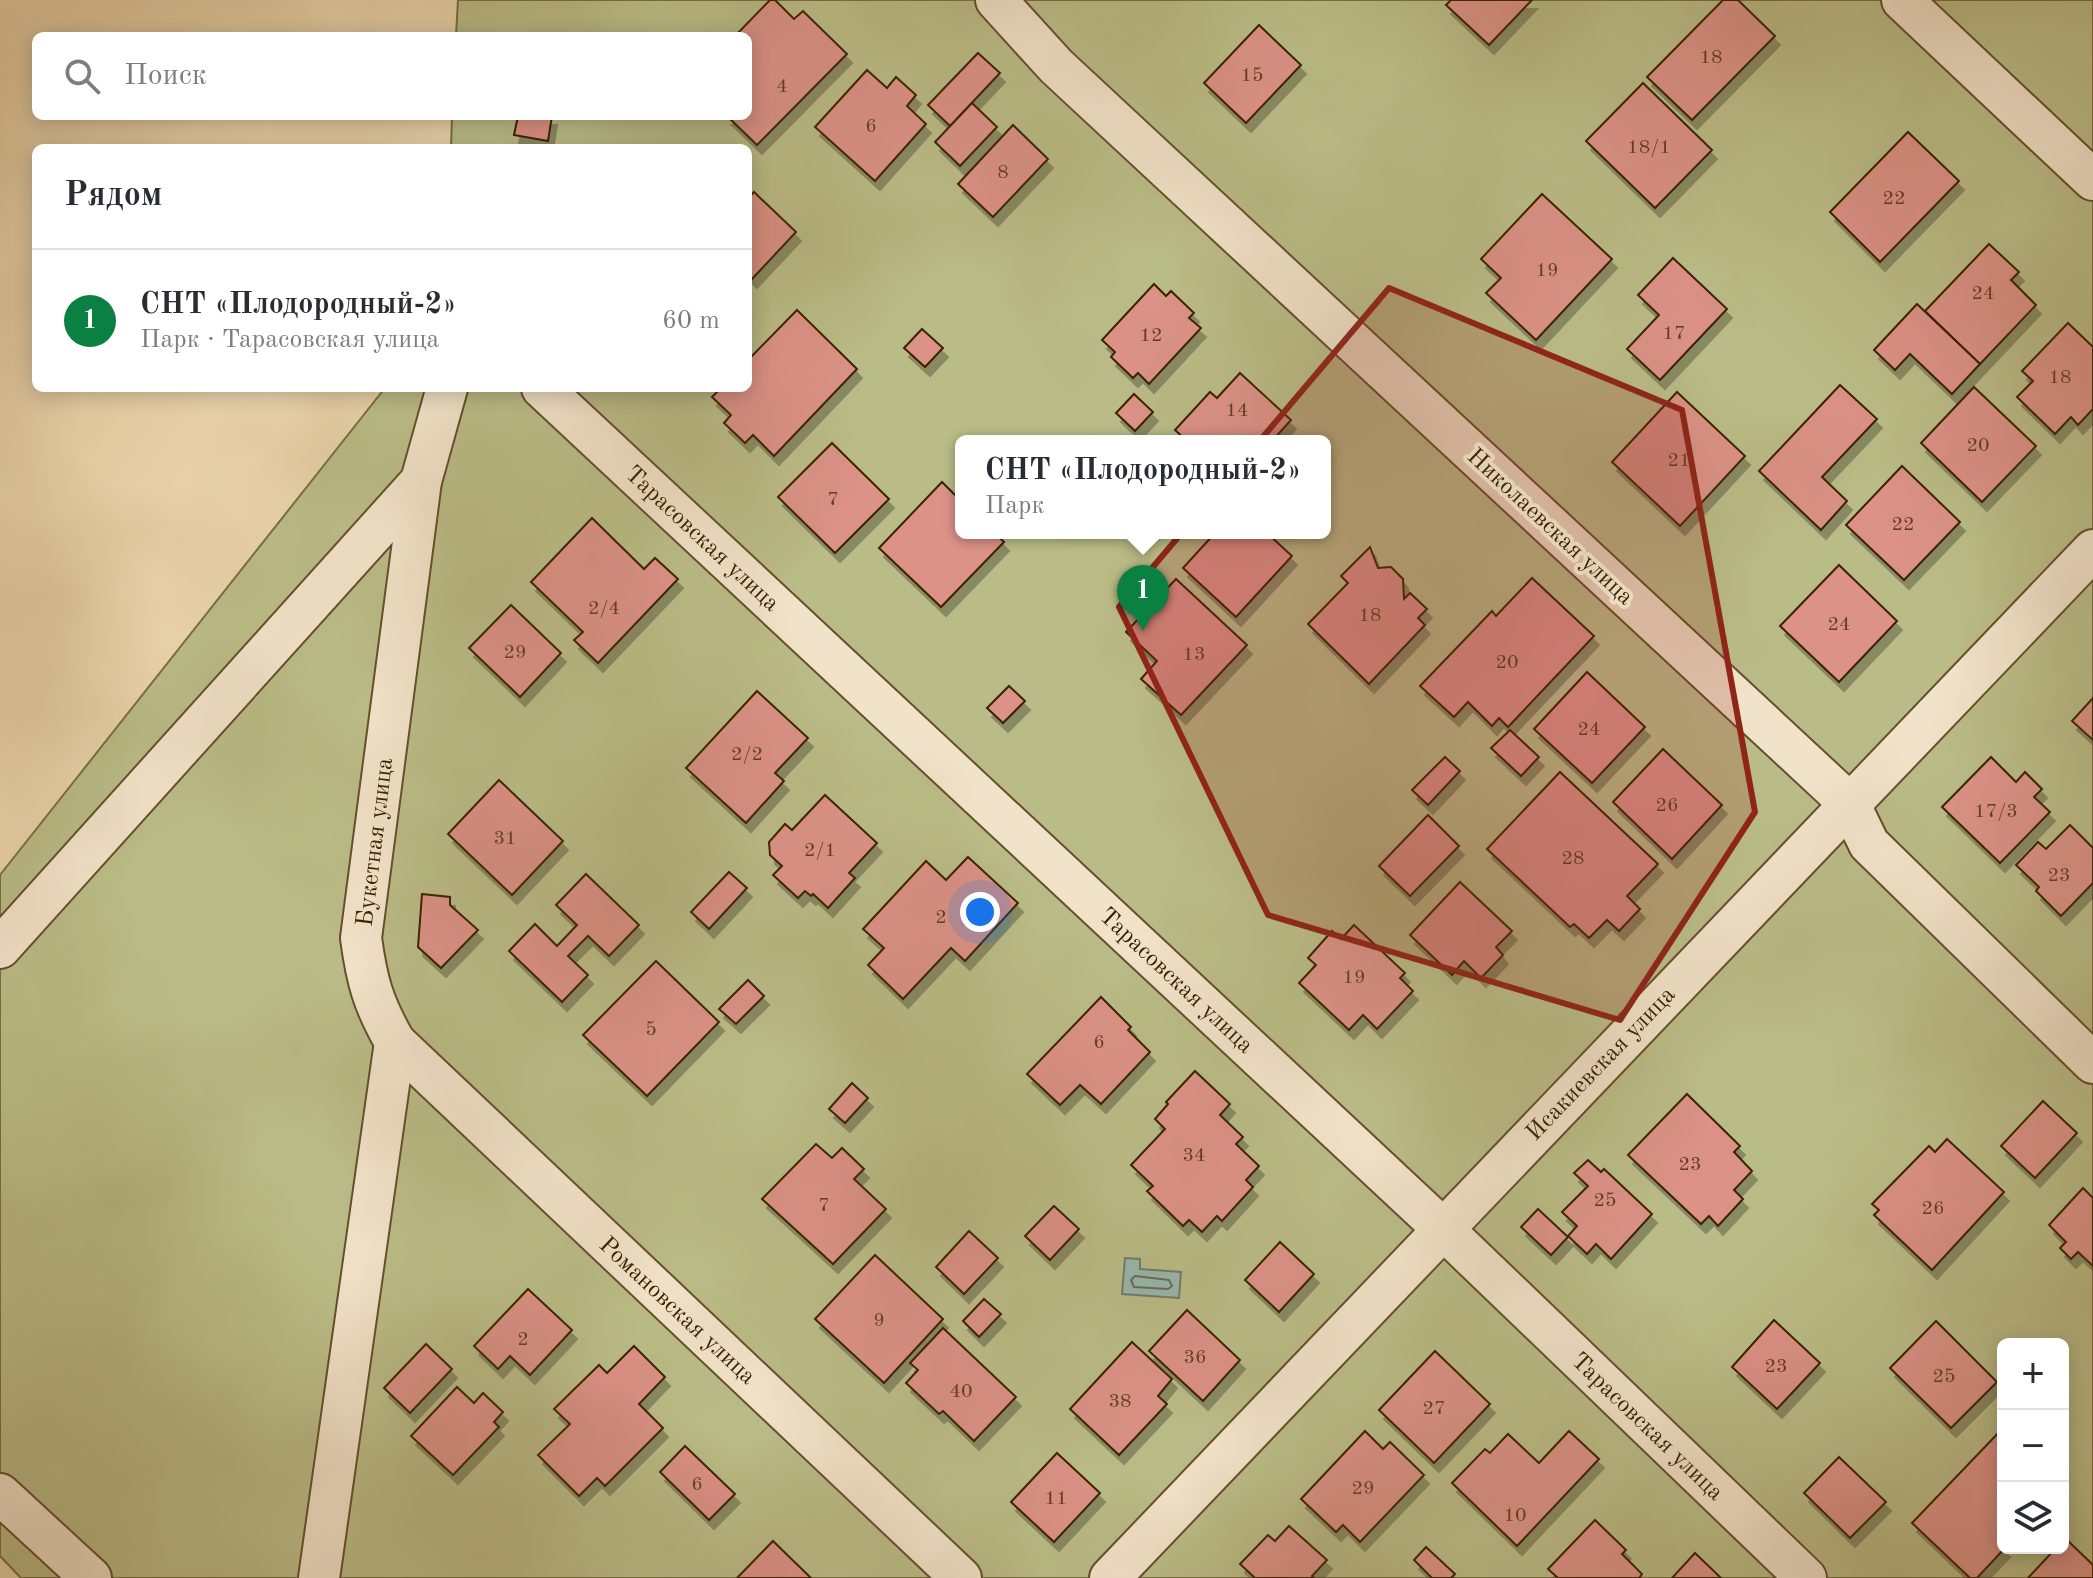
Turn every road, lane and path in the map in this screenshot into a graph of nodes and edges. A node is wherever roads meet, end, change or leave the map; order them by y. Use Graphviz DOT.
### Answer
graph roads {
  1 [pos="996,0"];
  2 [pos="1902,0"];
  3 [pos="2093,180"];
  4 [pos="446,392"];
  5 [pos="546,392"];
  6 [pos="421,481"];
  7 [pos="2093,550"];
  8 [pos="1849,803"];
  9 [pos="0,948"];
  10 [pos="395,1042"];
  11 [pos="2093,1063"];
  12 [pos="1442,1228"];
  13 [pos="0,1494"];
  14 [pos="91,1578"];
  15 [pos="319,1578"];
  16 [pos="961,1578"];
  17 [pos="1110,1578"];
  18 [pos="1806,1578"];
  1 -- 8 [label="street, Николаевская улица"];
  2 -- 3 [label="street"];
  4 -- 6 [label="street, Букетная улица"];
  5 -- 12 [label="street, Тарасовская улица"];
  6 -- 9 [label="street"];
  6 -- 10 [label="street, Букетная улица"];
  7 -- 8 [label="street, Исакиевская улица"];
  8 -- 11 [label="street, Николаевская улица"];
  8 -- 12 [label="street, Исакиевская улица"];
  10 -- 15 [label="street"];
  10 -- 16 [label="street, Романовская улица"];
  12 -- 17 [label="street, Исакиевская улица"];
  12 -- 18 [label="street, Тарасовская улица"];
  13 -- 14 [label="street"];
}
